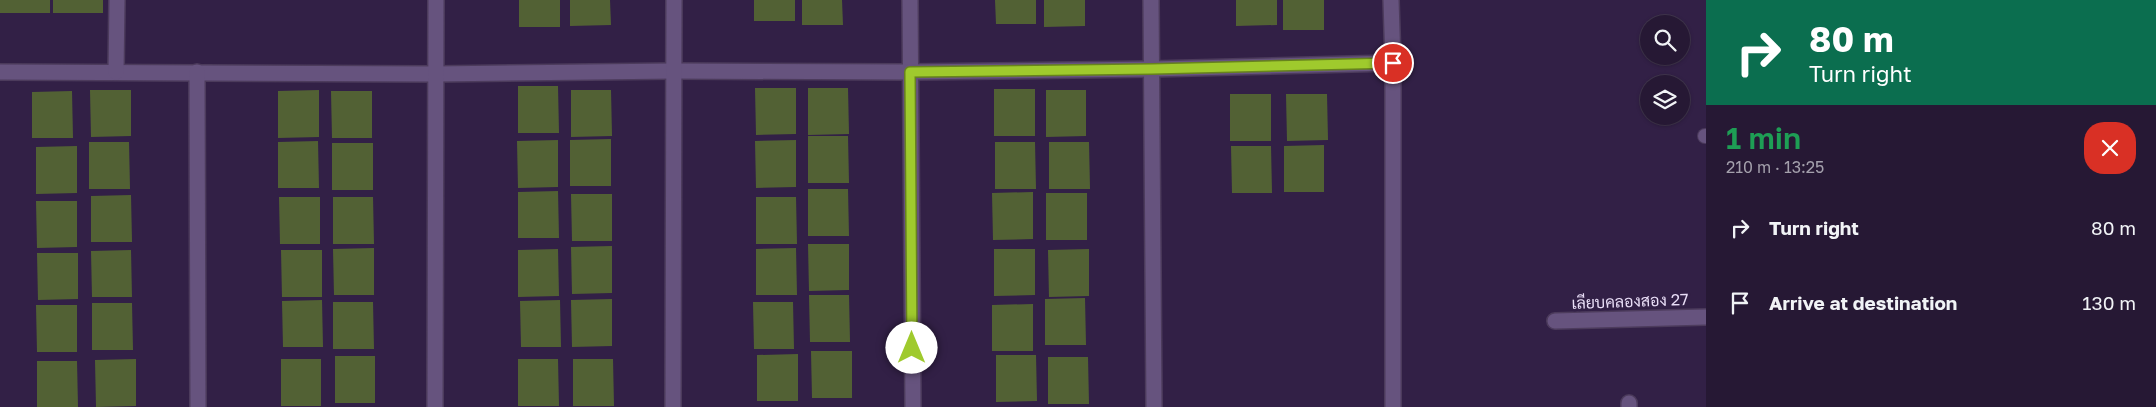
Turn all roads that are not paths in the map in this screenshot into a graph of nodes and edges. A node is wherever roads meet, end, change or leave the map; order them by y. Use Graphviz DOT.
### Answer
graph roads {
  1 [pos="117,0"];
  2 [pos="436,0"];
  3 [pos="674,0"];
  4 [pos="910,0"];
  5 [pos="1151,0"];
  6 [pos="1391,0"];
  7 [pos="1393,63"];
  8 [pos="1152,69"];
  9 [pos="673,71"];
  10 [pos="0,72"];
  11 [pos="116,72"];
  12 [pos="197,72"];
  13 [pos="910,72"];
  14 [pos="436,74"];
  15 [pos="1706,316"];
  16 [pos="1555,321"];
  17 [pos="198,407"];
  18 [pos="435,407"];
  19 [pos="673,407"];
  20 [pos="913,407"];
  21 [pos="1154,407"];
  22 [pos="1393,407"];
  1 -- 11 [label="street"];
  2 -- 14 [label="street"];
  3 -- 9 [label="street"];
  4 -- 13 [label="street"];
  5 -- 8 [label="street"];
  6 -- 7 [label="street"];
  7 -- 8 [label="street"];
  7 -- 22 [label="street"];
  8 -- 13 [label="street"];
  8 -- 21 [label="street"];
  9 -- 13 [label="street"];
  9 -- 14 [label="street"];
  9 -- 19 [label="street"];
  10 -- 11 [label="street"];
  11 -- 12 [label="street"];
  12 -- 14 [label="street"];
  12 -- 17 [label="street"];
  13 -- 20 [label="street"];
  14 -- 18 [label="street"];
  15 -- 16 [label="street, เลียบคลองสอง 27"];
}
